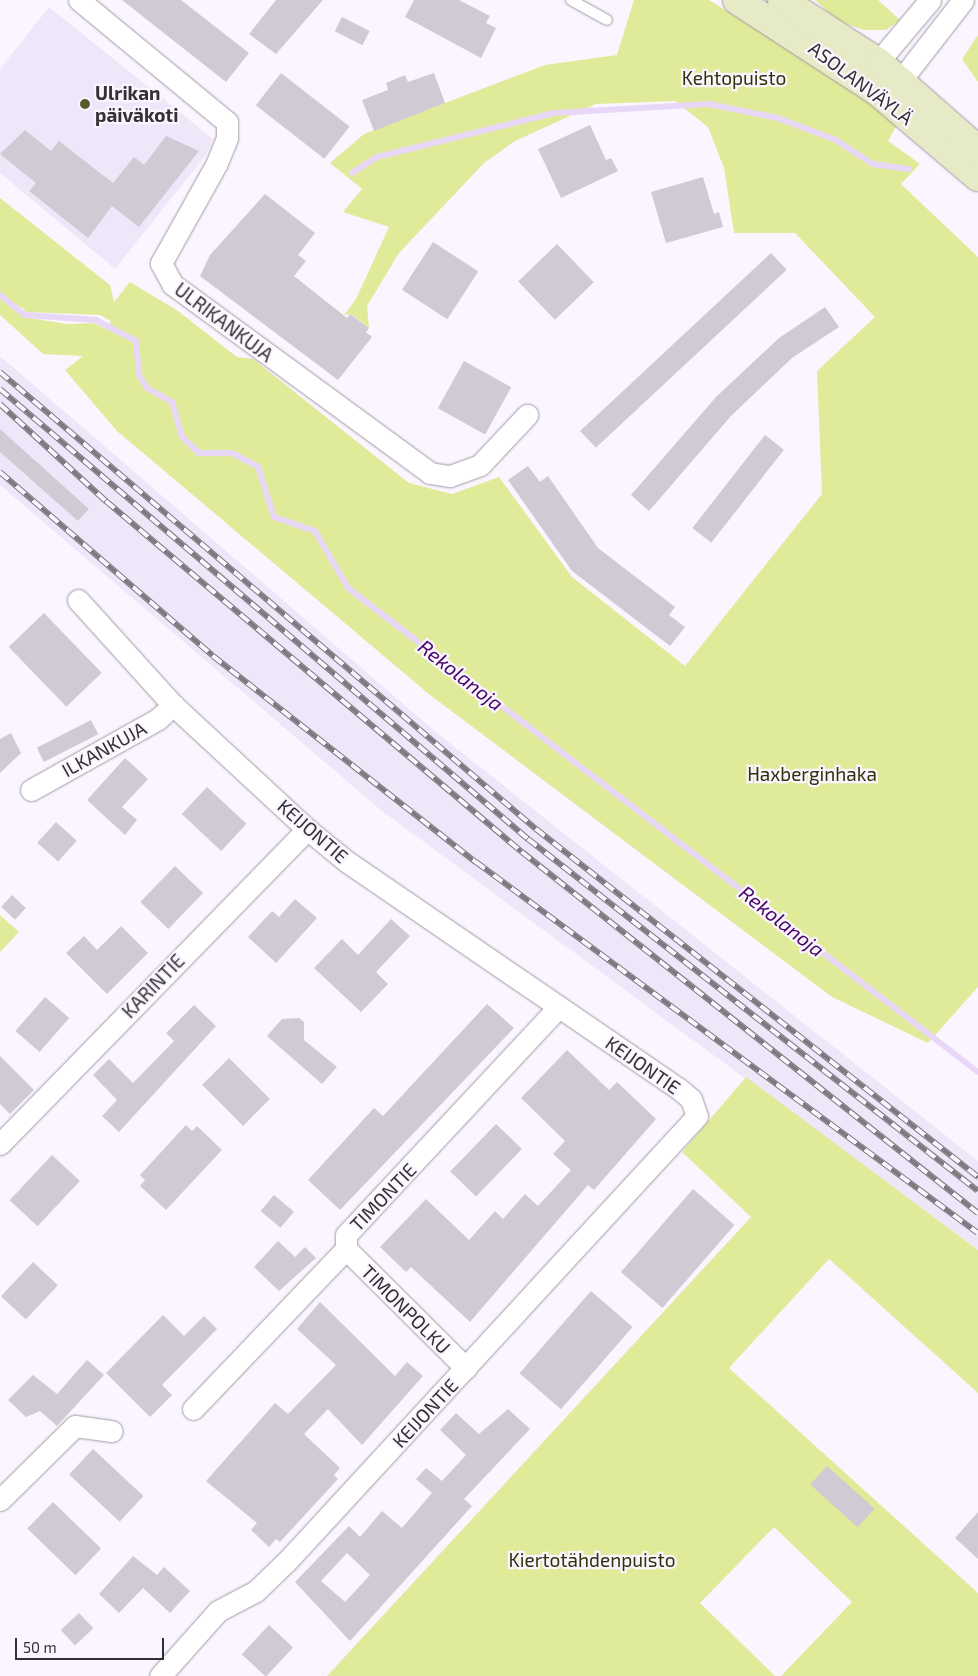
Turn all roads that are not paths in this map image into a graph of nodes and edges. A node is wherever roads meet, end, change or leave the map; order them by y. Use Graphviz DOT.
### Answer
graph roads {
  1 [pos="79,0"];
  2 [pos="571,0"];
  3 [pos="737,0"];
  4 [pos="782,0"];
  5 [pos="930,0"];
  6 [pos="962,0"];
  7 [pos="607,20"];
  8 [pos="878,62"];
  9 [pos="889,86"];
  10 [pos="978,150"];
  11 [pos="978,177"];
  12 [pos="527,415"];
  13 [pos="78,600"];
  14 [pos="173,705"];
  15 [pos="31,790"];
  16 [pos="307,830"];
  17 [pos="558,1008"];
  18 [pos="0,1144"];
  19 [pos="346,1249"];
  20 [pos="466,1368"];
  21 [pos="192,1410"];
  22 [pos="112,1431"];
  23 [pos="0,1500"];
  24 [pos="160,1676"];
  1 -- 12 [label="street, ULRIKANKUJA"];
  2 -- 7 [label="lane"];
  3 -- 9 [label="main road, ASOLANVÄYLÄ"];
  4 -- 8 [label="main road, ASOLANVÄYLÄ"];
  5 -- 8 [label="street"];
  6 -- 9 [label="street"];
  8 -- 9 [label="main road, ASOLANVÄYLÄ"];
  9 -- 10 [label="main road, ASOLANVÄYLÄ"];
  9 -- 11 [label="main road, ASOLANVÄYLÄ"];
  13 -- 14 [label="street, KEIJONTIE"];
  14 -- 15 [label="street, ILKANKUJA"];
  14 -- 16 [label="street, KEIJONTIE"];
  16 -- 17 [label="street, KEIJONTIE"];
  16 -- 18 [label="street, KARINTIE"];
  17 -- 19 [label="street, TIMONTIE"];
  17 -- 20 [label="street, KEIJONTIE"];
  19 -- 20 [label="street, TIMONPOLKU"];
  19 -- 21 [label="street, TIMONTIE"];
  20 -- 24 [label="street, KEIJONTIE"];
  22 -- 23 [label="street"];
}
